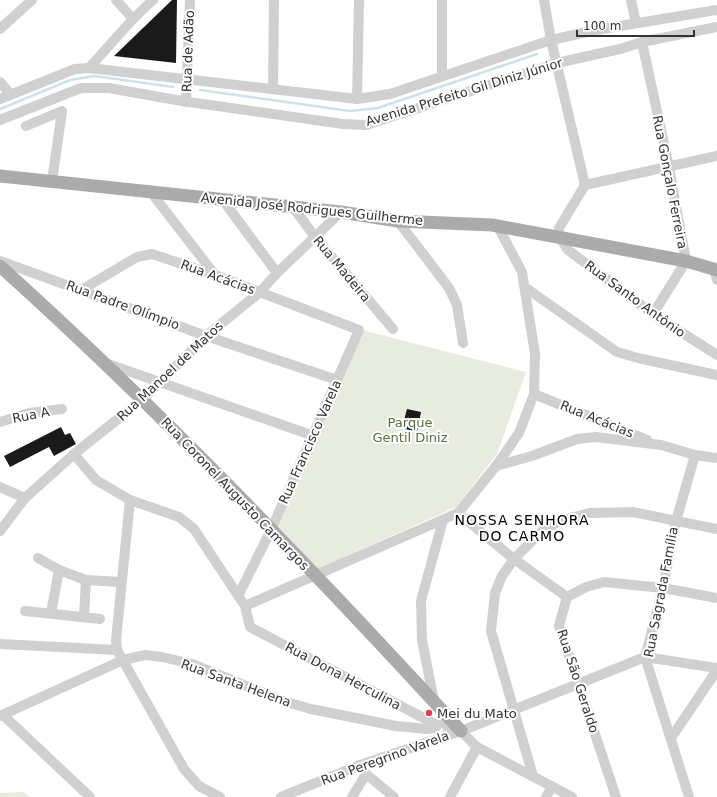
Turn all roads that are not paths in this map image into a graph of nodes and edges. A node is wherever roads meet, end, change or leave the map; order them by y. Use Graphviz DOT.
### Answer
graph roads {
  1 [pos="32,0"];
  2 [pos="116,0"];
  3 [pos="153,0"];
  4 [pos="190,0"];
  5 [pos="274,0"];
  6 [pos="359,0"];
  7 [pos="442,0"];
  8 [pos="544,0"];
  9 [pos="631,0"];
  10 [pos="715,0"];
  11 [pos="717,10"];
  12 [pos="133,19"];
  13 [pos="636,23"];
  14 [pos="717,27"];
  15 [pos="0,29"];
  16 [pos="551,40"];
  17 [pos="642,42"];
  18 [pos="557,63"];
  19 [pos="88,68"];
  20 [pos="442,75"];
  21 [pos="186,79"];
  22 [pos="0,82"];
  23 [pos="273,89"];
  24 [pos="10,94"];
  25 [pos="0,99"];
  26 [pos="357,99"];
  27 [pos="186,102"];
  28 [pos="0,120"];
  29 [pos="26,126"];
  30 [pos="717,156"];
  31 [pos="669,167"];
  32 [pos="0,176"];
  33 [pos="52,181"];
  34 [pos="585,185"];
  35 [pos="150,191"];
  36 [pos="222,199"];
  37 [pos="293,207"];
  38 [pos="341,212"];
  39 [pos="398,221"];
  40 [pos="497,225"];
  41 [pos="559,236"];
  42 [pos="315,237"];
  43 [pos="0,261"];
  44 [pos="686,261"];
  45 [pos="0,266"];
  46 [pos="277,273"];
  47 [pos="716,273"];
  48 [pos="215,275"];
  49 [pos="526,288"];
  50 [pos="81,290"];
  51 [pos="259,292"];
  52 [pos="654,314"];
  53 [pos="393,329"];
  54 [pos="358,330"];
  55 [pos="206,336"];
  56 [pos="463,343"];
  57 [pos="717,355"];
  58 [pos="104,363"];
  59 [pos="717,375"];
  60 [pos="337,380"];
  61 [pos="160,383"];
  62 [pos="534,394"];
  63 [pos="143,399"];
  64 [pos="62,409"];
  65 [pos="0,422"];
  66 [pos="311,435"];
  67 [pos="661,445"];
  68 [pos="74,454"];
  69 [pos="695,455"];
  70 [pos="717,458"];
  71 [pos="496,466"];
  72 [pos="0,487"];
  73 [pos="25,498"];
  74 [pos="130,500"];
  75 [pos="458,513"];
  76 [pos="443,520"];
  77 [pos="676,521"];
  78 [pos="717,529"];
  79 [pos="271,530"];
  80 [pos="0,531"];
  81 [pos="38,558"];
  82 [pos="514,559"];
  83 [pos="60,570"];
  84 [pos="316,576"];
  85 [pos="86,580"];
  86 [pos="121,582"];
  87 [pos="663,588"];
  88 [pos="238,596"];
  89 [pos="567,597"];
  90 [pos="717,598"];
  91 [pos="245,606"];
  92 [pos="24,611"];
  93 [pos="51,613"];
  94 [pos="84,617"];
  95 [pos="100,618"];
  96 [pos="0,644"];
  97 [pos="117,650"];
  98 [pos="645,658"];
  99 [pos="123,660"];
  100 [pos="717,669"];
  101 [pos="578,684"];
  102 [pos="434,701"];
  103 [pos="514,710"];
  104 [pos="2,715"];
  105 [pos="440,728"];
  106 [pos="460,731"];
  107 [pos="671,738"];
  108 [pos="429,741"];
  109 [pos="478,747"];
  110 [pos="363,770"];
  111 [pos="533,776"];
  112 [pos="552,787"];
  113 [pos="90,797"];
  114 [pos="220,797"];
  115 [pos="281,797"];
  116 [pos="352,797"];
  117 [pos="394,797"];
  118 [pos="450,797"];
  119 [pos="546,797"];
  120 [pos="572,797"];
  121 [pos="616,797"];
  122 [pos="689,797"];
  1 -- 15 [label="street"];
  2 -- 12 [label="street"];
  3 -- 12 [label="street"];
  4 -- 21 [label="street, Rua de Adão"];
  5 -- 23 [label="street"];
  6 -- 26 [label="street"];
  7 -- 20 [label="street"];
  8 -- 16 [label="street"];
  9 -- 13 [label="street"];
  10 -- 11 [label="street"];
  11 -- 13 [label="street, Avenida Prefeito Gil Diniz Júnior"];
  12 -- 19 [label="street"];
  13 -- 16 [label="street, Avenida Prefeito Gil Diniz Júnior"];
  14 -- 17 [label="street, Avenida Prefeito Gil Diniz Júnior"];
  16 -- 18 [label="street"];
  16 -- 20 [label="street, Avenida Prefeito Gil Diniz Júnior"];
  17 -- 18 [label="street, Avenida Prefeito Gil Diniz Júnior"];
  17 -- 31 [label="street, Rua Gonçalo Ferreira"];
  18 -- 27 [label="street, Avenida Prefeito Gil Diniz Júnior"];
  18 -- 34 [label="street"];
  19 -- 21 [label="street, Avenida Prefeito Gil Diniz Júnior"];
  19 -- 24 [label="street, Avenida Prefeito Gil Diniz Júnior"];
  20 -- 26 [label="street, Avenida Prefeito Gil Diniz Júnior"];
  21 -- 23 [label="street, Avenida Prefeito Gil Diniz Júnior"];
  21 -- 27 [label="street, Rua de Adão"];
  22 -- 24 [label="street"];
  23 -- 26 [label="street, Avenida Prefeito Gil Diniz Júnior"];
  24 -- 25 [label="street, Avenida Prefeito Gil Diniz Júnior"];
  27 -- 28 [label="street, Avenida Prefeito Gil Diniz Júnior"];
  29 -- 33 [label="street"];
  30 -- 31 [label="street"];
  31 -- 34 [label="street"];
  31 -- 44 [label="street, Rua Gonçalo Ferreira"];
  32 -- 33 [label="main road, Avenida José Rodrigues Guilherme"];
  33 -- 35 [label="main road, Avenida José Rodrigues Guilherme"];
  34 -- 41 [label="street"];
  35 -- 36 [label="main road, Avenida José Rodrigues Guilherme"];
  35 -- 48 [label="street"];
  36 -- 37 [label="main road, Avenida José Rodrigues Guilherme"];
  36 -- 46 [label="street"];
  37 -- 38 [label="main road, Avenida José Rodrigues Guilherme"];
  37 -- 42 [label="street, Rua Madeira"];
  38 -- 39 [label="main road, Avenida José Rodrigues Guilherme"];
  38 -- 42 [label="street, Rua Manoel de Matos"];
  39 -- 40 [label="main road, Avenida José Rodrigues Guilherme"];
  39 -- 56 [label="street"];
  40 -- 41 [label="main road, Avenida José Rodrigues Guilherme"];
  40 -- 49 [label="street"];
  41 -- 44 [label="main road, Avenida José Rodrigues Guilherme"];
  41 -- 52 [label="street, Rua Santo Antônio"];
  42 -- 46 [label="street, Rua Manoel de Matos"];
  42 -- 53 [label="street, Rua Madeira"];
  43 -- 50 [label="street, Rua Padre Olímpio"];
  44 -- 47 [label="main road, Avenida José Rodrigues Guilherme"];
  44 -- 52 [label="street, Rua Gonçalo Ferreira"];
  45 -- 58 [label="main road, Rua Coronel Augusto Camargos"];
  46 -- 51 [label="street, Rua Manoel de Matos"];
  48 -- 50 [label="street, Rua Acácias"];
  48 -- 51 [label="street, Rua Acácias"];
  49 -- 59 [label="street"];
  49 -- 62 [label="street"];
  50 -- 55 [label="street, Rua Padre Olímpio"];
  51 -- 54 [label="street, Rua Acácias"];
  51 -- 55 [label="street, Rua Manoel de Matos"];
  52 -- 57 [label="street, Rua Santo Antônio"];
  54 -- 60 [label="street, Rua Francisco Varela"];
  55 -- 60 [label="street, Rua Padre Olímpio"];
  55 -- 61 [label="street, Rua Manoel de Matos"];
  58 -- 61 [label="street"];
  58 -- 63 [label="main road, Rua Coronel Augusto Camargos"];
  60 -- 66 [label="street, Rua Francisco Varela"];
  61 -- 63 [label="street, Rua Manoel de Matos"];
  61 -- 66 [label="street"];
  62 -- 67 [label="street, Rua Acácias"];
  62 -- 71 [label="street"];
  63 -- 68 [label="street, Rua Manoel de Matos"];
  63 -- 79 [label="main road, Rua Coronel Augusto Camargos"];
  64 -- 65 [label="street, Rua A"];
  66 -- 79 [label="street, Rua Francisco Varela"];
  67 -- 69 [label="street"];
  67 -- 71 [label="street"];
  68 -- 73 [label="street, Rua Manoel de Matos"];
  68 -- 74 [label="street"];
  69 -- 70 [label="street"];
  69 -- 77 [label="street, Rua Sagrada Família"];
  71 -- 75 [label="street"];
  72 -- 73 [label="street"];
  73 -- 80 [label="street, Rua Manoel de Matos"];
  74 -- 86 [label="street"];
  74 -- 88 [label="street"];
  75 -- 76 [label="street"];
  75 -- 82 [label="street"];
  76 -- 84 [label="street"];
  76 -- 102 [label="street"];
  77 -- 78 [label="street"];
  77 -- 82 [label="street"];
  77 -- 87 [label="street, Rua Sagrada Família"];
  79 -- 84 [label="main road, Rua Coronel Augusto Camargos"];
  79 -- 88 [label="street, Rua Francisco Varela"];
  81 -- 83 [label="street"];
  82 -- 89 [label="street"];
  82 -- 103 [label="street"];
  83 -- 85 [label="street"];
  83 -- 93 [label="street"];
  84 -- 91 [label="street"];
  84 -- 102 [label="main road, Rua Coronel Augusto Camargos"];
  85 -- 86 [label="street"];
  85 -- 94 [label="street"];
  86 -- 97 [label="street"];
  87 -- 89 [label="street"];
  87 -- 90 [label="street"];
  87 -- 98 [label="street, Rua Sagrada Família"];
  88 -- 91 [label="street"];
  89 -- 101 [label="street, Rua São Geraldo"];
  91 -- 105 [label="street, Rua Dona Herculina"];
  92 -- 93 [label="street"];
  93 -- 94 [label="street"];
  94 -- 95 [label="street"];
  96 -- 97 [label="street"];
  97 -- 99 [label="street"];
  98 -- 100 [label="street"];
  98 -- 101 [label="street, Rua Peregrino Varela"];
  98 -- 107 [label="street, Rua Sagrada Família"];
  99 -- 104 [label="street, Rua Santa Helena"];
  99 -- 105 [label="street, Rua Santa Helena"];
  99 -- 114 [label="street"];
  100 -- 107 [label="street"];
  101 -- 103 [label="street, Rua Peregrino Varela"];
  101 -- 121 [label="street, Rua São Geraldo"];
  102 -- 105 [label="main road, Rua Coronel Augusto Camargos"];
  103 -- 106 [label="street, Rua Peregrino Varela"];
  103 -- 111 [label="street"];
  104 -- 113 [label="street"];
  105 -- 106 [label="main road, Rua Coronel Augusto Camargos"];
  105 -- 108 [label="street"];
  105 -- 108 [label="street, Rua Peregrino Varela"];
  106 -- 109 [label="street"];
  107 -- 122 [label="street, Rua Sagrada Família"];
  108 -- 110 [label="street, Rua Peregrino Varela"];
  109 -- 111 [label="street"];
  109 -- 118 [label="street"];
  110 -- 115 [label="street, Rua Peregrino Varela"];
  110 -- 116 [label="street"];
  110 -- 117 [label="street"];
  111 -- 112 [label="street"];
  112 -- 119 [label="street"];
  112 -- 120 [label="street"];
}
